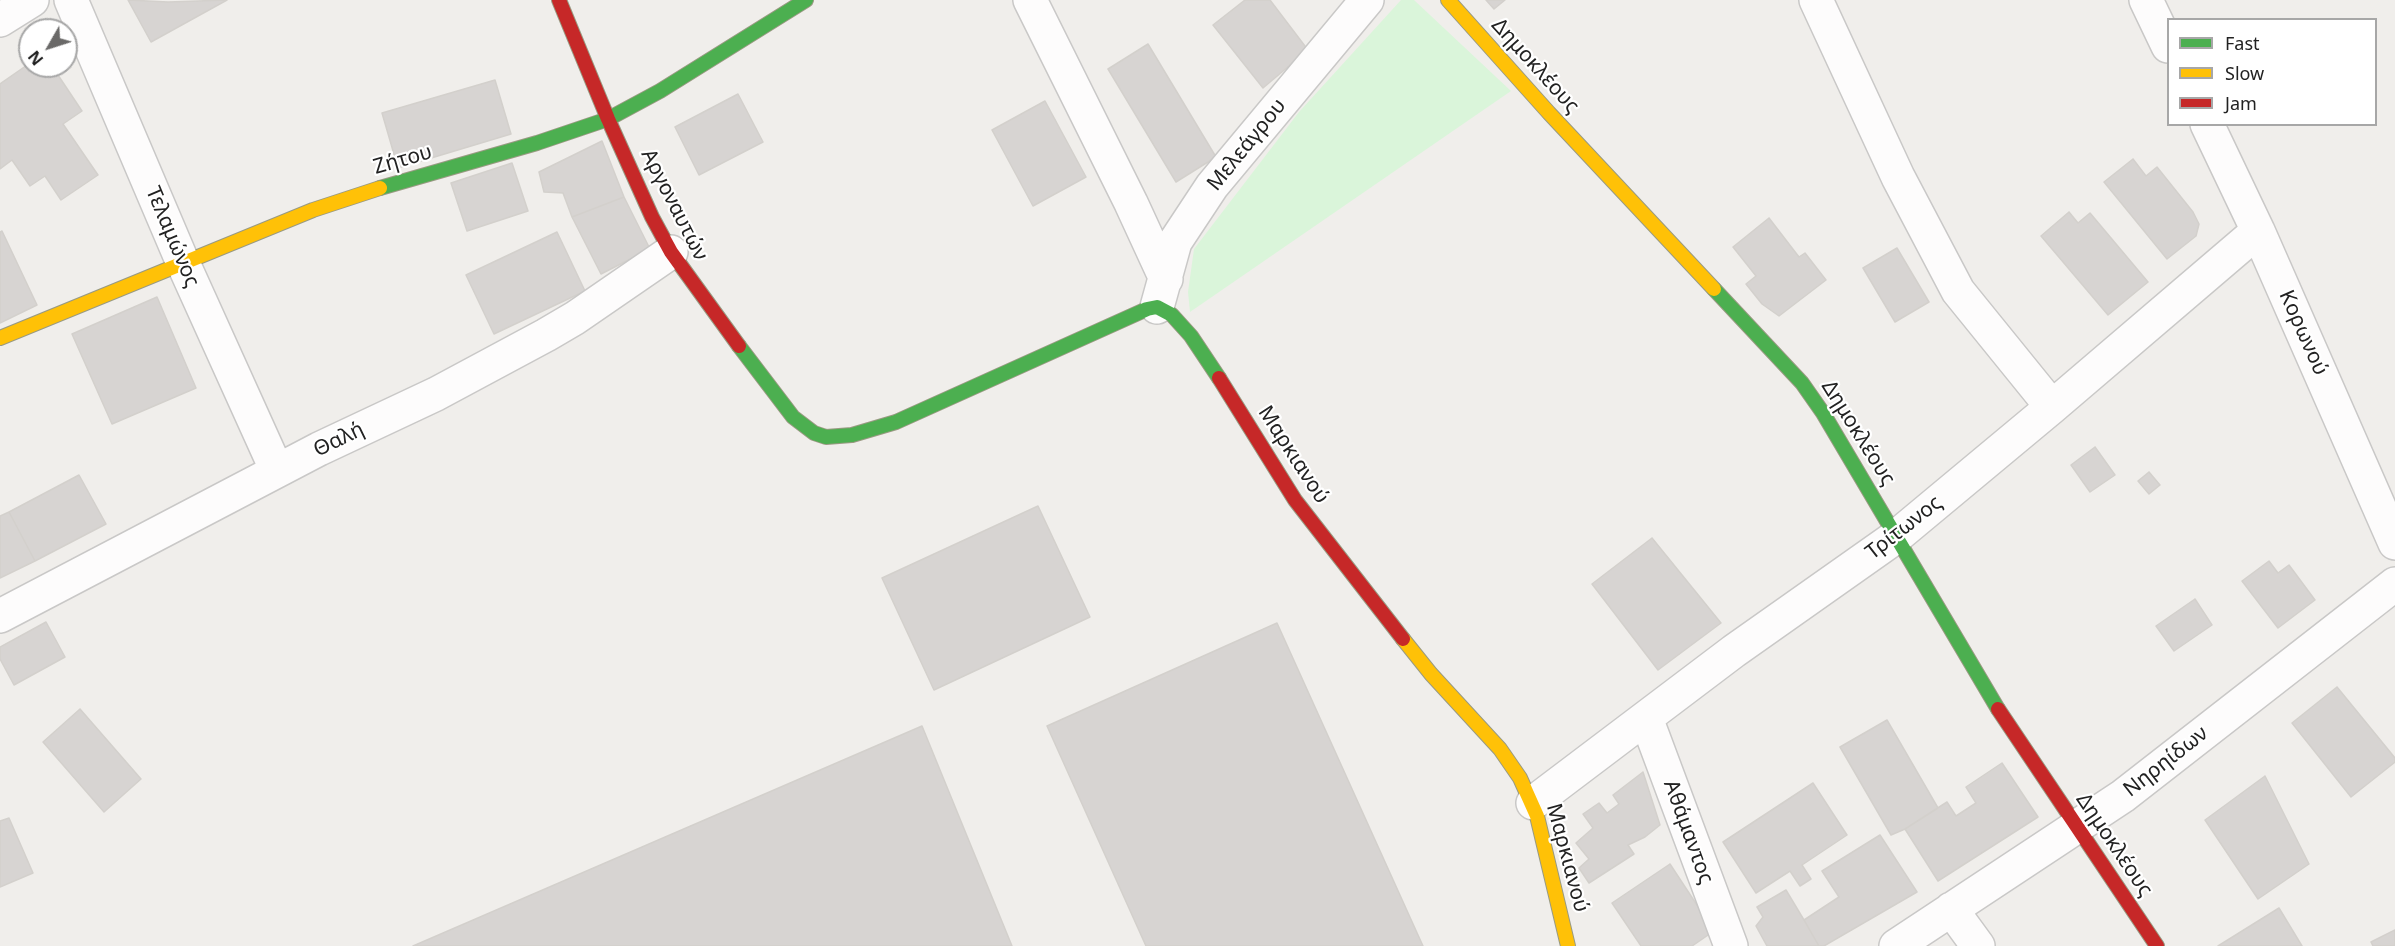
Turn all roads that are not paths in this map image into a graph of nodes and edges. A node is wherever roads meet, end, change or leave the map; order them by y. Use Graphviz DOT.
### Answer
graph roads {
  1 [pos="32,0"];
  2 [pos="71,0"];
  3 [pos="559,0"];
  4 [pos="806,0"];
  5 [pos="1030,0"];
  6 [pos="1367,0"];
  7 [pos="1448,0"];
  8 [pos="1816,0"];
  9 [pos="2146,0"];
  10 [pos="0,20"];
  11 [pos="2167,42"];
  12 [pos="608,119"];
  13 [pos="2208,126"];
  14 [pos="2258,231"];
  15 [pos="671,252"];
  16 [pos="183,263"];
  17 [pos="1161,293"];
  18 [pos="0,338"];
  19 [pos="2052,407"];
  20 [pos="277,471"];
  21 [pos="1897,536"];
  22 [pos="2395,543"];
  23 [pos="2395,584"];
  24 [pos="0,616"];
  25 [pos="1646,718"];
  26 [pos="1533,803"];
  27 [pos="2077,828"];
  28 [pos="1951,909"];
  29 [pos="1568,946"];
  30 [pos="1731,946"];
  31 [pos="1896,946"];
  32 [pos="1978,946"];
  33 [pos="2157,946"];
  1 -- 10 [label="street"];
  2 -- 16 [label="street, Τελαμώνος"];
  3 -- 12 [label="street, Αργοναυτών"];
  4 -- 12 [label="street, Ζήτου"];
  5 -- 17 [label="street"];
  6 -- 17 [label="street, Μελεάγρου"];
  7 -- 21 [label="street, Δημοκλέους"];
  8 -- 19 [label="street"];
  9 -- 11 [label="street"];
  12 -- 15 [label="street, Αργοναυτών"];
  12 -- 16 [label="street, Ζήτου"];
  13 -- 14 [label="street, Κορωνού"];
  14 -- 19 [label="street, Τρίτωνος"];
  14 -- 22 [label="street, Κορωνού"];
  15 -- 17 [label="street, Αργοναυτών"];
  15 -- 20 [label="street, Θαλή"];
  16 -- 18 [label="street, Ζήτου"];
  16 -- 20 [label="street, Τελαμώνος"];
  17 -- 26 [label="street, Μαρκιανού"];
  19 -- 21 [label="street, Τρίτωνος"];
  20 -- 24 [label="street, Θαλή"];
  21 -- 25 [label="street, Τρίτωνος"];
  21 -- 27 [label="street, Δημοκλέους"];
  23 -- 27 [label="street, Νηρηίδων"];
  25 -- 26 [label="street, Τρίτωνος"];
  25 -- 30 [label="street, Αθάμαντος"];
  26 -- 29 [label="street, Μαρκιανού"];
  27 -- 28 [label="street, Νηρηίδων"];
  27 -- 33 [label="street, Δημοκλέους"];
  28 -- 31 [label="street, Νηρηίδων"];
  28 -- 32 [label="street"];
}
